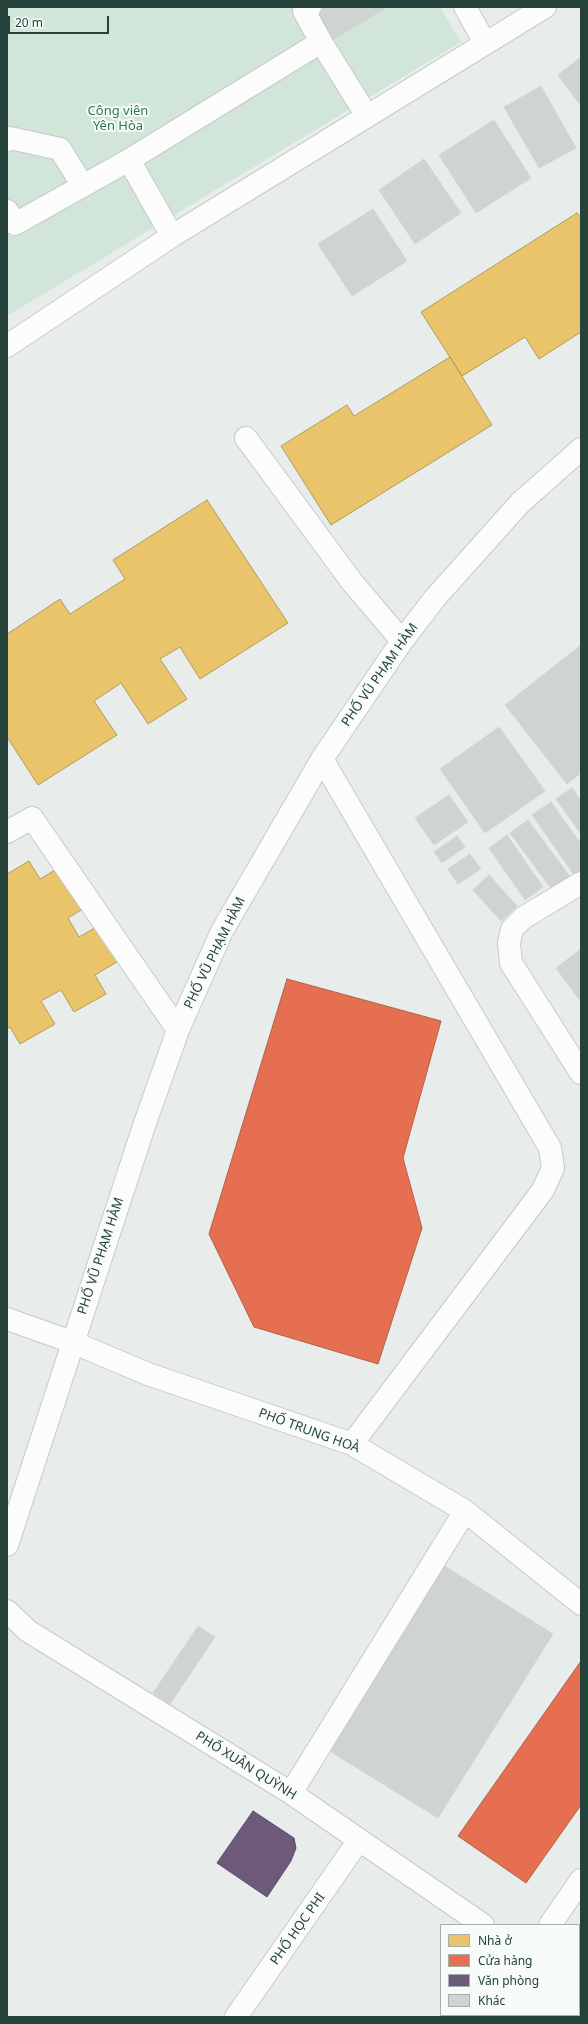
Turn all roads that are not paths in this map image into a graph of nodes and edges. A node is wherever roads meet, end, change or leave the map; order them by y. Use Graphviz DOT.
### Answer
graph roads {
  1 [pos="310,7"];
  2 [pos="465,7"];
  3 [pos="545,7"];
  4 [pos="321,42"];
  5 [pos="485,43"];
  6 [pos="367,116"];
  7 [pos="7,140"];
  8 [pos="129,160"];
  9 [pos="83,186"];
  10 [pos="7,211"];
  11 [pos="172,236"];
  12 [pos="7,346"];
  13 [pos="246,438"];
  14 [pos="581,449"];
  15 [pos="402,641"];
  16 [pos="322,759"];
  17 [pos="7,832"];
  18 [pos="581,883"];
  19 [pos="178,1030"];
  20 [pos="581,1073"];
  21 [pos="7,1320"];
  22 [pos="72,1342"];
  23 [pos="352,1444"];
  24 [pos="465,1511"];
  25 [pos="7,1545"];
  26 [pos="581,1604"];
  27 [pos="7,1611"];
  28 [pos="291,1793"];
  29 [pos="359,1840"];
  30 [pos="581,1880"];
  31 [pos="482,1924"];
  32 [pos="551,1924"];
  33 [pos="236,2017"];
  1 -- 4 [label="street"];
  2 -- 5 [label="street"];
  3 -- 5 [label="street"];
  4 -- 6 [label="street"];
  4 -- 8 [label="street"];
  5 -- 6 [label="street"];
  6 -- 11 [label="street"];
  7 -- 9 [label="street"];
  8 -- 9 [label="street"];
  8 -- 11 [label="street"];
  9 -- 10 [label="street"];
  11 -- 12 [label="street"];
  13 -- 15 [label="street"];
  14 -- 15 [label="street, PHỐ VŨ PHẠM HÀM"];
  15 -- 16 [label="street, PHỐ VŨ PHẠM HÀM"];
  16 -- 19 [label="street, PHỐ VŨ PHẠM HÀM"];
  16 -- 23 [label="street"];
  17 -- 19 [label="street"];
  18 -- 20 [label="street"];
  19 -- 22 [label="street, PHỐ VŨ PHẠM HÀM"];
  21 -- 22 [label="street, PHỐ TRUNG HOÀ"];
  22 -- 23 [label="street, PHỐ TRUNG HOÀ"];
  22 -- 25 [label="street, PHỐ VŨ PHẠM HÀM"];
  23 -- 24 [label="street, PHỐ TRUNG HOÀ"];
  24 -- 26 [label="street, PHỐ TRUNG HOÀ"];
  24 -- 28 [label="street"];
  27 -- 28 [label="street, PHỐ XUÂN QUỲNH"];
  28 -- 29 [label="street, PHỐ XUÂN QUỲNH"];
  29 -- 31 [label="street, PHỐ XUÂN QUỲNH"];
  29 -- 33 [label="street, PHỐ HỌC PHI"];
  30 -- 32 [label="street"];
}
